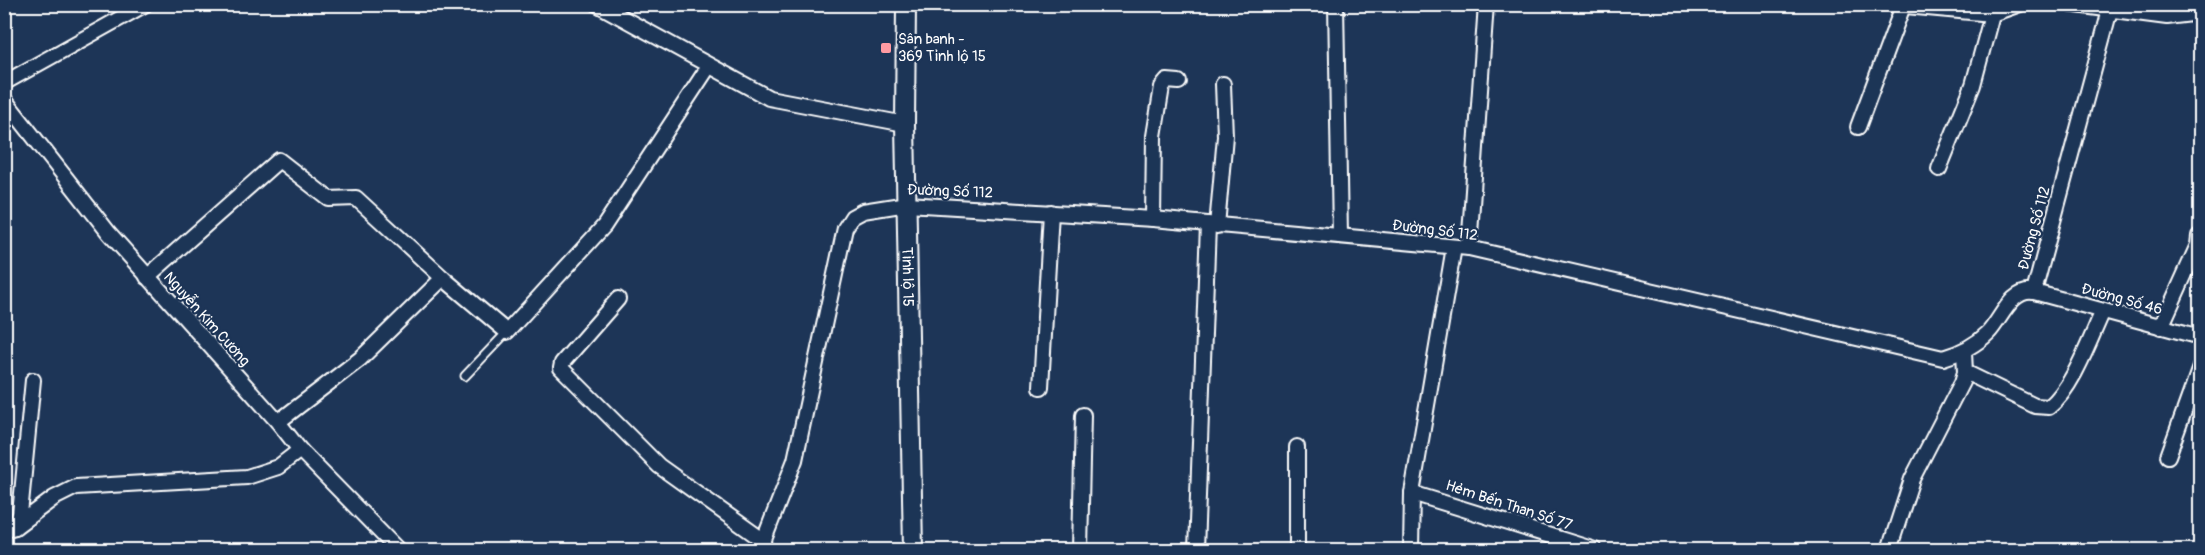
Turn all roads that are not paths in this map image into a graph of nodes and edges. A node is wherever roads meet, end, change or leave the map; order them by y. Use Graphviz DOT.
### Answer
graph roads {
  1 [pos="146,4"];
  2 [pos="597,4"];
  3 [pos="906,4"];
  4 [pos="1336,4"];
  5 [pos="1486,4"];
  6 [pos="2020,4"];
  7 [pos="2068,4"];
  8 [pos="1898,5"];
  9 [pos="2141,9"];
  10 [pos="2110,10"];
  11 [pos="2200,13"];
  12 [pos="1992,14"];
  13 [pos="709,66"];
  14 [pos="1179,82"];
  15 [pos="4,83"];
  16 [pos="1223,84"];
  17 [pos="4,99"];
  18 [pos="905,124"];
  19 [pos="1858,127"];
  20 [pos="1939,169"];
  21 [pos="907,204"];
  22 [pos="1051,212"];
  23 [pos="1153,219"];
  24 [pos="1213,225"];
  25 [pos="1340,236"];
  26 [pos="2199,236"];
  27 [pos="1454,247"];
  28 [pos="1469,248"];
  29 [pos="147,278"];
  30 [pos="443,278"];
  31 [pos="2034,292"];
  32 [pos="618,299"];
  33 [pos="2103,311"];
  34 [pos="2161,327"];
  35 [pos="507,332"];
  36 [pos="2200,337"];
  37 [pos="1964,352"];
  38 [pos="2200,368"];
  39 [pos="1965,372"];
  40 [pos="465,376"];
  41 [pos="33,380"];
  42 [pos="1041,387"];
  43 [pos="1083,415"];
  44 [pos="278,422"];
  45 [pos="1297,447"];
  46 [pos="300,450"];
  47 [pos="2168,456"];
  48 [pos="1412,493"];
  49 [pos="10,529"];
  50 [pos="762,546"];
  51 [pos="398,550"];
  52 [pos="913,550"];
  53 [pos="1080,550"];
  54 [pos="1196,550"];
  55 [pos="1297,550"];
  56 [pos="1411,550"];
  57 [pos="1595,550"];
  58 [pos="1889,550"];
  1 -- 15 [label="street"];
  2 -- 13 [label="street"];
  3 -- 18 [label="main road, Tỉnh lộ 15"];
  4 -- 25 [label="street"];
  5 -- 28 [label="street"];
  6 -- 12 [label="street"];
  7 -- 10 [label="street"];
  8 -- 12 [label="street"];
  8 -- 19 [label="street"];
  9 -- 10 [label="street"];
  9 -- 11 [label="street"];
  10 -- 31 [label="street, Đường Số 112"];
  12 -- 20 [label="street"];
  13 -- 18 [label="street"];
  13 -- 35 [label="street"];
  14 -- 23 [label="street"];
  16 -- 24 [label="street"];
  17 -- 29 [label="street, Nguyễn Kim Cương"];
  18 -- 21 [label="main road, Tỉnh lộ 15"];
  21 -- 22 [label="street, Đường Số 112"];
  21 -- 50 [label="street, Đường Số 112"];
  21 -- 52 [label="main road, Tỉnh lộ 15"];
  22 -- 23 [label="street, Đường Số 112"];
  22 -- 42 [label="street"];
  23 -- 24 [label="street, Đường Số 112"];
  24 -- 25 [label="street, Đường Số 112"];
  24 -- 54 [label="street"];
  25 -- 27 [label="street, Đường Số 112"];
  26 -- 34 [label="street"];
  27 -- 28 [label="street, Đường Số 112"];
  27 -- 48 [label="street"];
  28 -- 37 [label="street, Đường Số 112"];
  29 -- 30 [label="street"];
  29 -- 44 [label="street, Nguyễn Kim Cương"];
  30 -- 35 [label="street"];
  30 -- 44 [label="street"];
  31 -- 33 [label="street, Đường Số 46"];
  31 -- 37 [label="street, Đường Số 112"];
  32 -- 50 [label="street"];
  33 -- 34 [label="street, Đường Số 46"];
  33 -- 39 [label="street"];
  34 -- 36 [label="street, Đường Số 46"];
  35 -- 40 [label="lane"];
  37 -- 39 [label="street"];
  38 -- 47 [label="street"];
  39 -- 58 [label="street"];
  41 -- 49 [label="street"];
  43 -- 53 [label="street"];
  44 -- 46 [label="street, Nguyễn Kim Cương"];
  45 -- 55 [label="street"];
  46 -- 49 [label="street"];
  46 -- 51 [label="street, Nguyễn Kim Cương"];
  48 -- 56 [label="street"];
  48 -- 57 [label="street, Hẻm Bến Than Số 77"];
}
